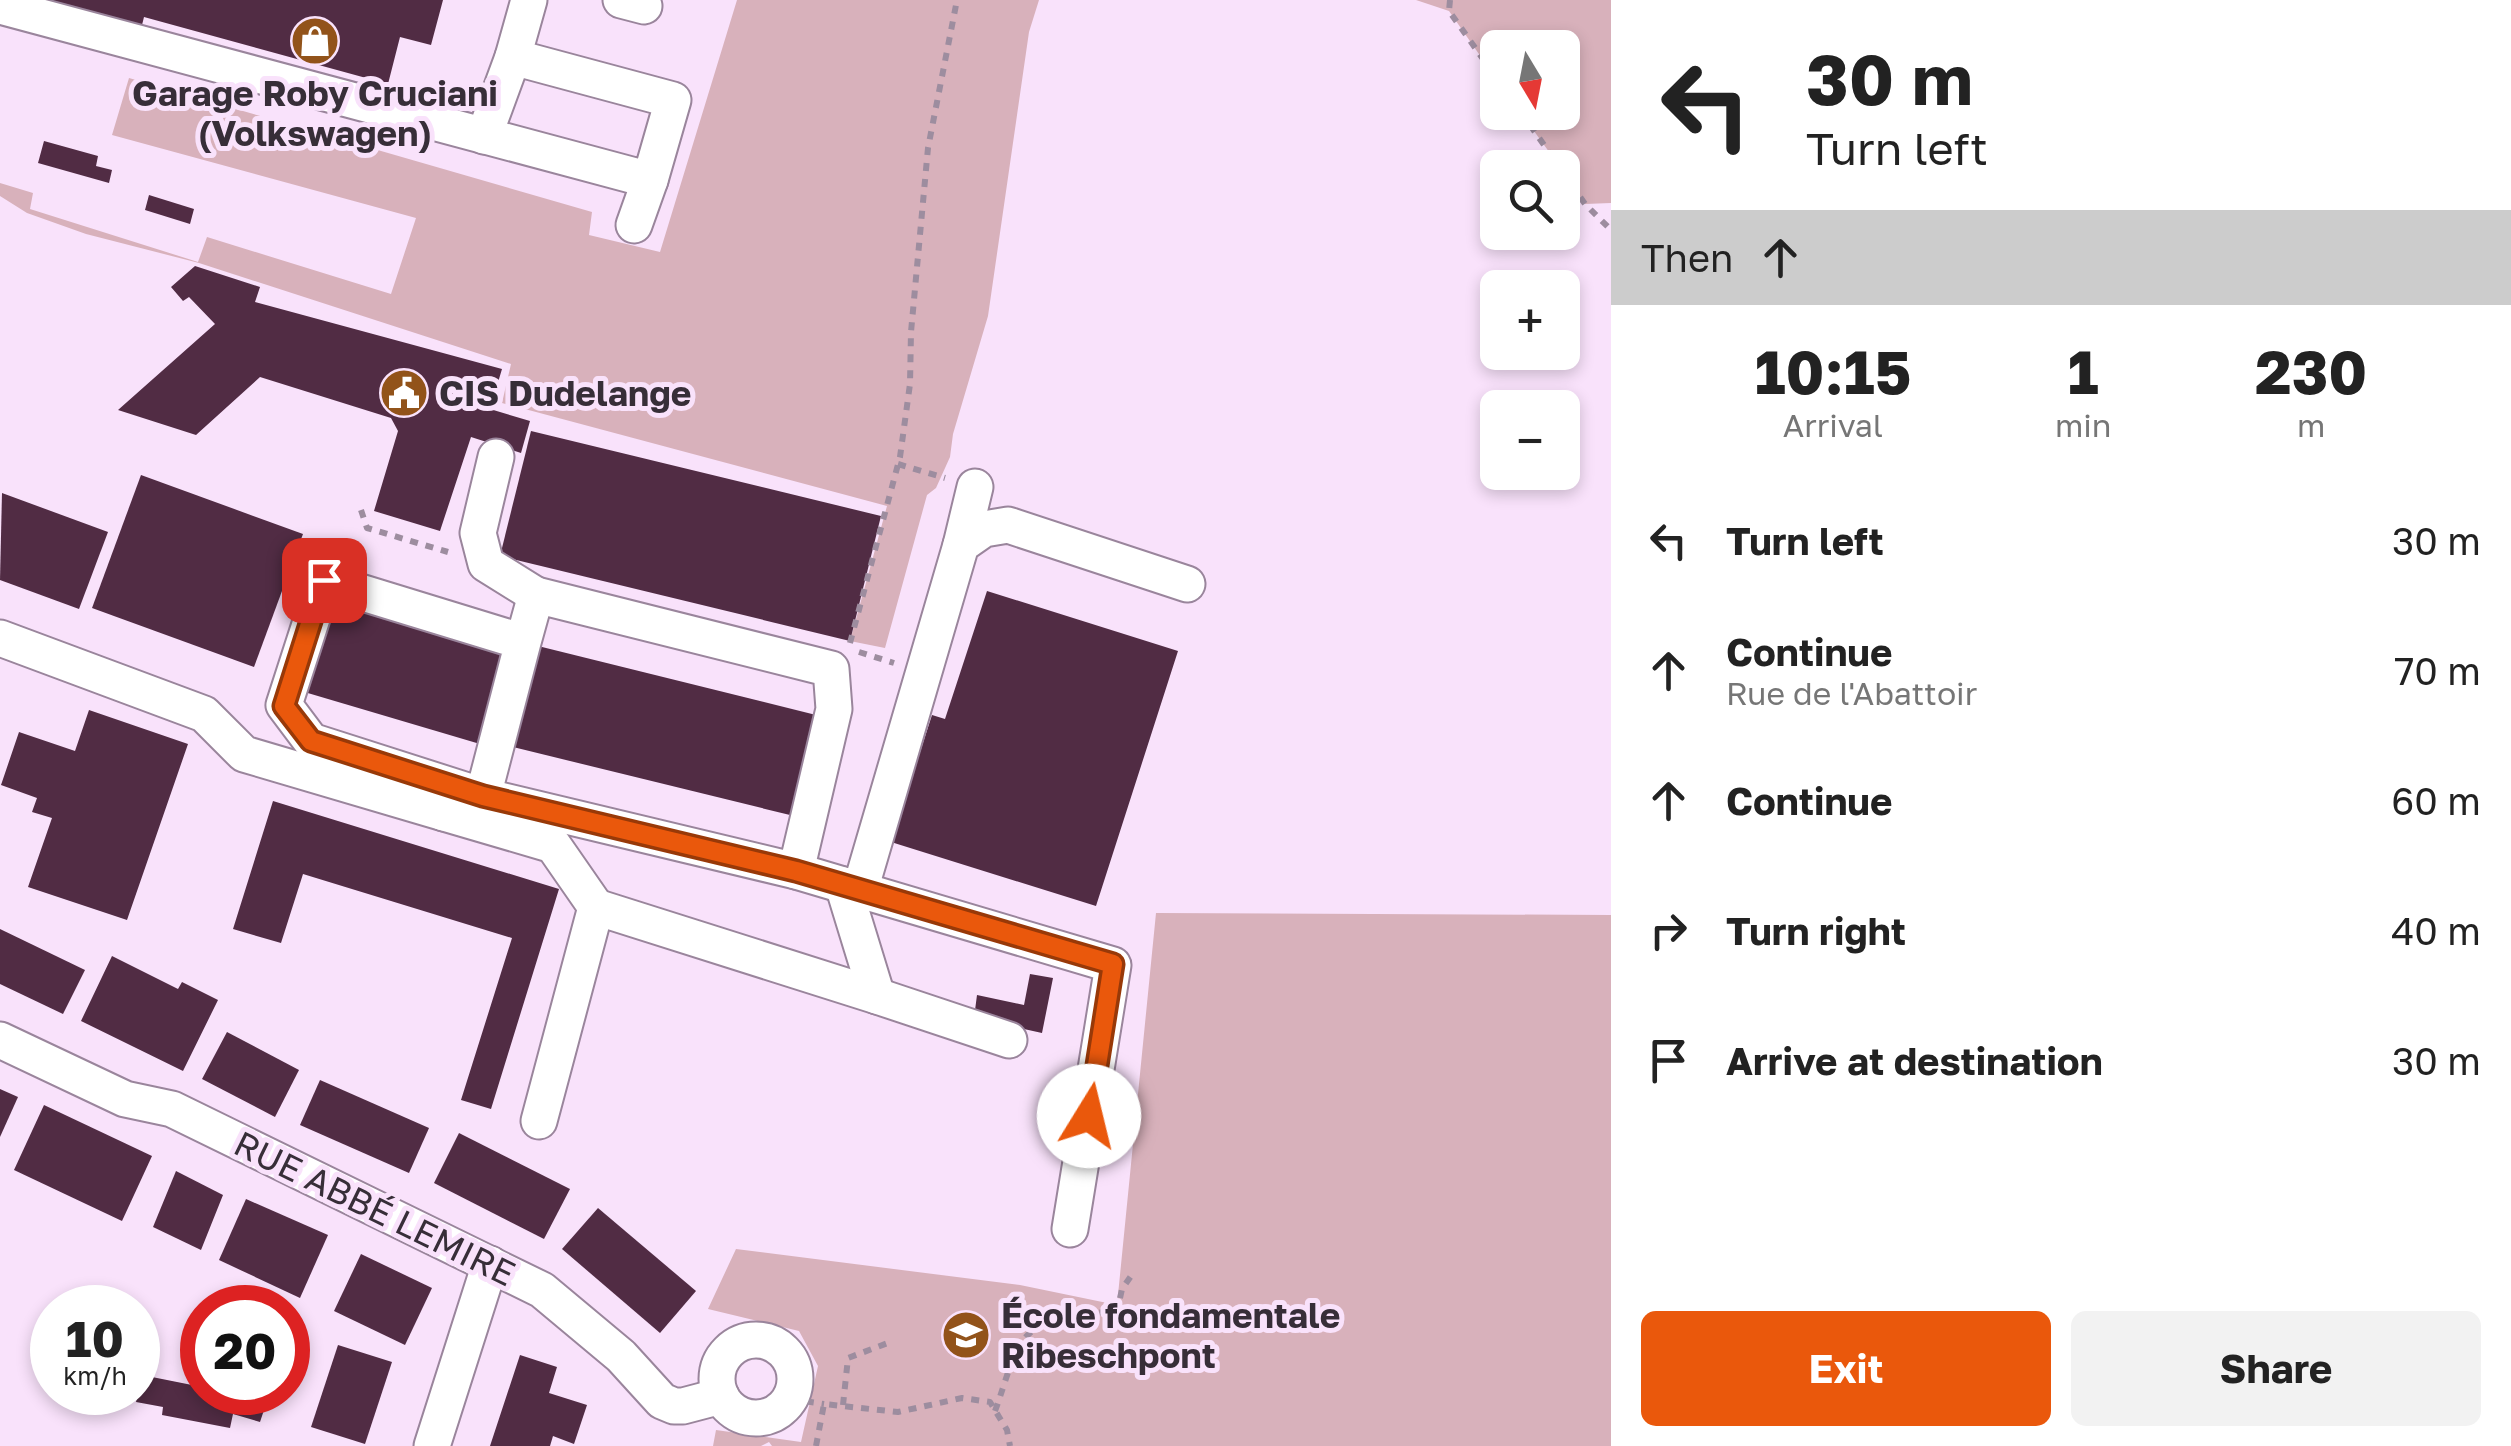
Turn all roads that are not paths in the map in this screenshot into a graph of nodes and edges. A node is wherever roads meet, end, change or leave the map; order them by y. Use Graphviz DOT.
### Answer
graph roads {
  1 [pos="529,0"];
  2 [pos="0,6"];
  3 [pos="513,57"];
  4 [pos="484,136"];
  5 [pos="650,180"];
  6 [pos="634,225"];
  7 [pos="496,458"];
  8 [pos="975,488"];
  9 [pos="961,546"];
  10 [pos="1188,584"];
  11 [pos="536,595"];
  12 [pos="0,638"];
  13 [pos="524,642"];
  14 [pos="308,756"];
  15 [pos="483,796"];
  16 [pos="444,814"];
  17 [pos="796,871"];
  18 [pos="851,888"];
  19 [pos="596,907"];
  20 [pos="878,996"];
  21 [pos="0,1040"];
  22 [pos="1009,1040"];
  23 [pos="539,1121"];
  24 [pos="1070,1228"];
  25 [pos="490,1264"];
  26 [pos="721,1396"];
  27 [pos="432,1446"];
  1 -- 3 [label="street"];
  2 -- 4 [label="street"];
  3 -- 4 [label="street"];
  3 -- 5 [label="street"];
  4 -- 5 [label="street"];
  5 -- 6 [label="street"];
  7 -- 11 [label="street"];
  8 -- 9 [label="street"];
  9 -- 10 [label="street"];
  9 -- 18 [label="street"];
  11 -- 13 [label="street"];
  11 -- 17 [label="street"];
  12 -- 14 [label="street"];
  13 -- 14 [label="street"];
  13 -- 15 [label="street"];
  14 -- 15 [label="street"];
  14 -- 16 [label="street"];
  15 -- 16 [label="street"];
  15 -- 17 [label="street"];
  16 -- 19 [label="street"];
  17 -- 18 [label="street"];
  18 -- 20 [label="street"];
  18 -- 24 [label="street"];
  19 -- 20 [label="street"];
  19 -- 23 [label="street"];
  20 -- 22 [label="street"];
  21 -- 25 [label="street, RUE ABBÉ LEMIRE"];
  25 -- 26 [label="street, RUE ABBÉ LEMIRE"];
  25 -- 27 [label="street"];
  26 -- 26 [label="street"];
}
